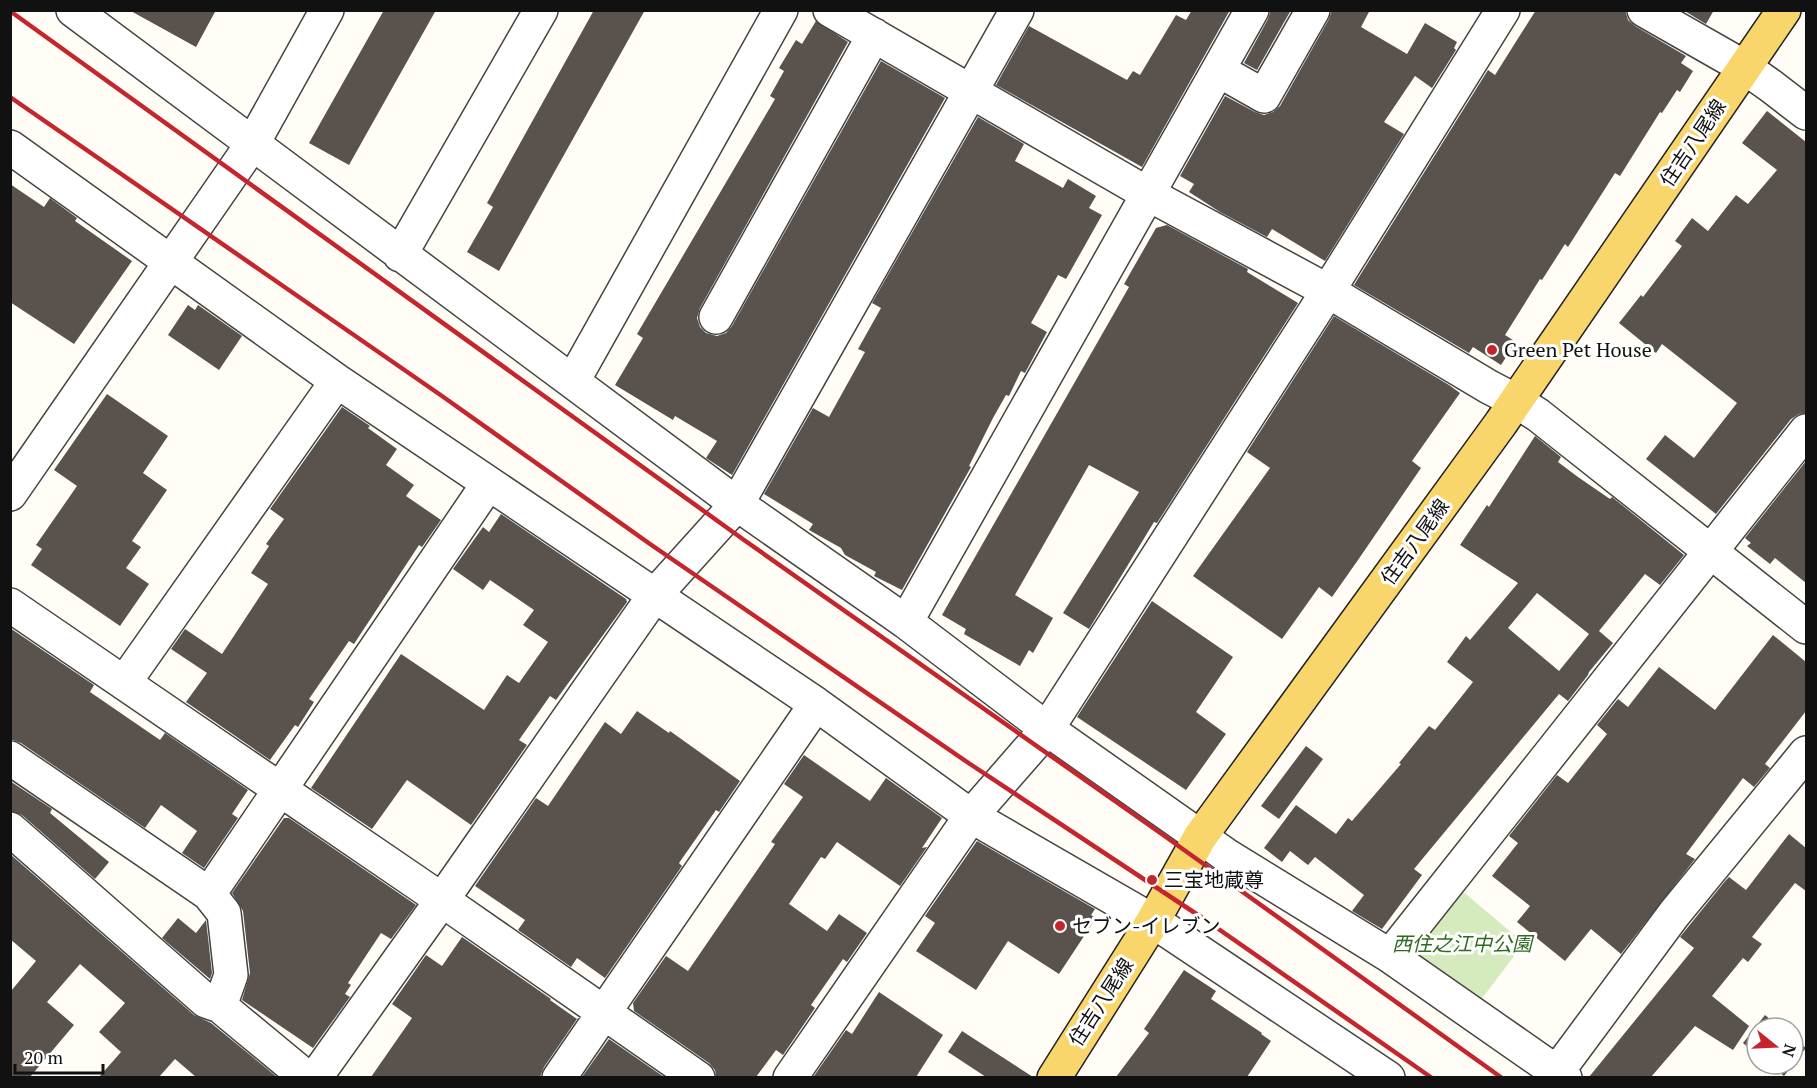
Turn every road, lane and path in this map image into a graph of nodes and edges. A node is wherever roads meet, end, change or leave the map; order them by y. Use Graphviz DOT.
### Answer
graph roads {
  1 [pos="73,10"];
  2 [pos="327,10"];
  3 [pos="541,10"];
  4 [pos="781,10"];
  5 [pos="830,10"];
  6 [pos="1017,10"];
  7 [pos="1252,10"];
  8 [pos="1313,10"];
  9 [pos="1503,10"];
  10 [pos="1644,10"];
  11 [pos="1784,10"];
  12 [pos="105,20"];
  13 [pos="874,35"];
  14 [pos="1744,67"];
  15 [pos="1218,70"];
  16 [pos="972,90"];
  17 [pos="1806,113"];
  18 [pos="253,144"];
  19 [pos="10,147"];
  20 [pos="1148,194"];
  21 [pos="400,255"];
  22 [pos="170,263"];
  23 [pos="1328,291"];
  24 [pos="716,317"];
  25 [pos="337,381"];
  26 [pos="573,381"];
  27 [pos="1516,401"];
  28 [pos="1806,431"];
  29 [pos="488,484"];
  30 [pos="10,494"];
  31 [pos="737,504"];
  32 [pos="1711,551"];
  33 [pos="654,596"];
  34 [pos="10,605"];
  35 [pos="906,622"];
  36 [pos="1806,627"];
  37 [pos="124,683"];
  38 [pos="816,704"];
  39 [pos="1047,729"];
  40 [pos="1806,753"];
  41 [pos="10,759"];
  42 [pos="280,788"];
  43 [pos="971,816"];
  44 [pos="10,829"];
  45 [pos="1200,837"];
  46 [pos="209,894"];
  47 [pos="442,900"];
  48 [pos="1153,921"];
  49 [pos="1390,956"];
  50 [pos="220,1006"];
  51 [pos="604,1012"];
  52 [pos="1561,1075"];
  53 [pos="307,1077"];
  54 [pos="315,1077"];
  55 [pos="559,1077"];
  56 [pos="698,1077"];
  57 [pos="790,1077"];
  58 [pos="1053,1077"];
  59 [pos="1388,1077"];
  1 -- 12 [label="street"];
  2 -- 18 [label="street"];
  3 -- 21 [label="street"];
  4 -- 26 [label="street"];
  5 -- 13 [label="street"];
  6 -- 16 [label="street"];
  7 -- 15 [label="street"];
  8 -- 15 [label="street"];
  9 -- 23 [label="street"];
  10 -- 14 [label="street"];
  11 -- 14 [label="main road, 住吉八尾線"];
  12 -- 18 [label="street"];
  13 -- 16 [label="street"];
  13 -- 24 [label="street"];
  14 -- 17 [label="street"];
  14 -- 27 [label="main road, 住吉八尾線"];
  15 -- 20 [label="street"];
  16 -- 20 [label="street"];
  16 -- 31 [label="street"];
  18 -- 21 [label="street"];
  18 -- 22 [label="street"];
  19 -- 22 [label="street"];
  20 -- 23 [label="street"];
  20 -- 35 [label="street"];
  21 -- 26 [label="street"];
  22 -- 25 [label="street"];
  22 -- 30 [label="street"];
  23 -- 27 [label="street"];
  23 -- 39 [label="street"];
  25 -- 29 [label="street"];
  25 -- 37 [label="street"];
  26 -- 31 [label="street"];
  27 -- 32 [label="street"];
  27 -- 45 [label="main road, 住吉八尾線"];
  28 -- 32 [label="street"];
  29 -- 33 [label="street"];
  29 -- 42 [label="street"];
  31 -- 33 [label="street"];
  31 -- 35 [label="street"];
  32 -- 36 [label="street"];
  32 -- 49 [label="street"];
  33 -- 38 [label="street"];
  33 -- 47 [label="street"];
  34 -- 37 [label="street"];
  35 -- 39 [label="street"];
  37 -- 42 [label="street"];
  38 -- 43 [label="street"];
  38 -- 51 [label="street"];
  39 -- 43 [label="street"];
  39 -- 45 [label="street"];
  40 -- 52 [label="street"];
  41 -- 46 [label="street"];
  42 -- 46 [label="street"];
  42 -- 47 [label="street"];
  43 -- 48 [label="street"];
  43 -- 57 [label="street"];
  44 -- 50 [label="street"];
  45 -- 48 [label="main road, 住吉八尾線"];
  45 -- 49 [label="street"];
  46 -- 50 [label="street"];
  47 -- 51 [label="street"];
  47 -- 54 [label="street"];
  48 -- 58 [label="main road, 住吉八尾線"];
  48 -- 59 [label="street"];
  49 -- 52 [label="street"];
  50 -- 53 [label="street"];
  51 -- 55 [label="street"];
  51 -- 56 [label="street"];
}
